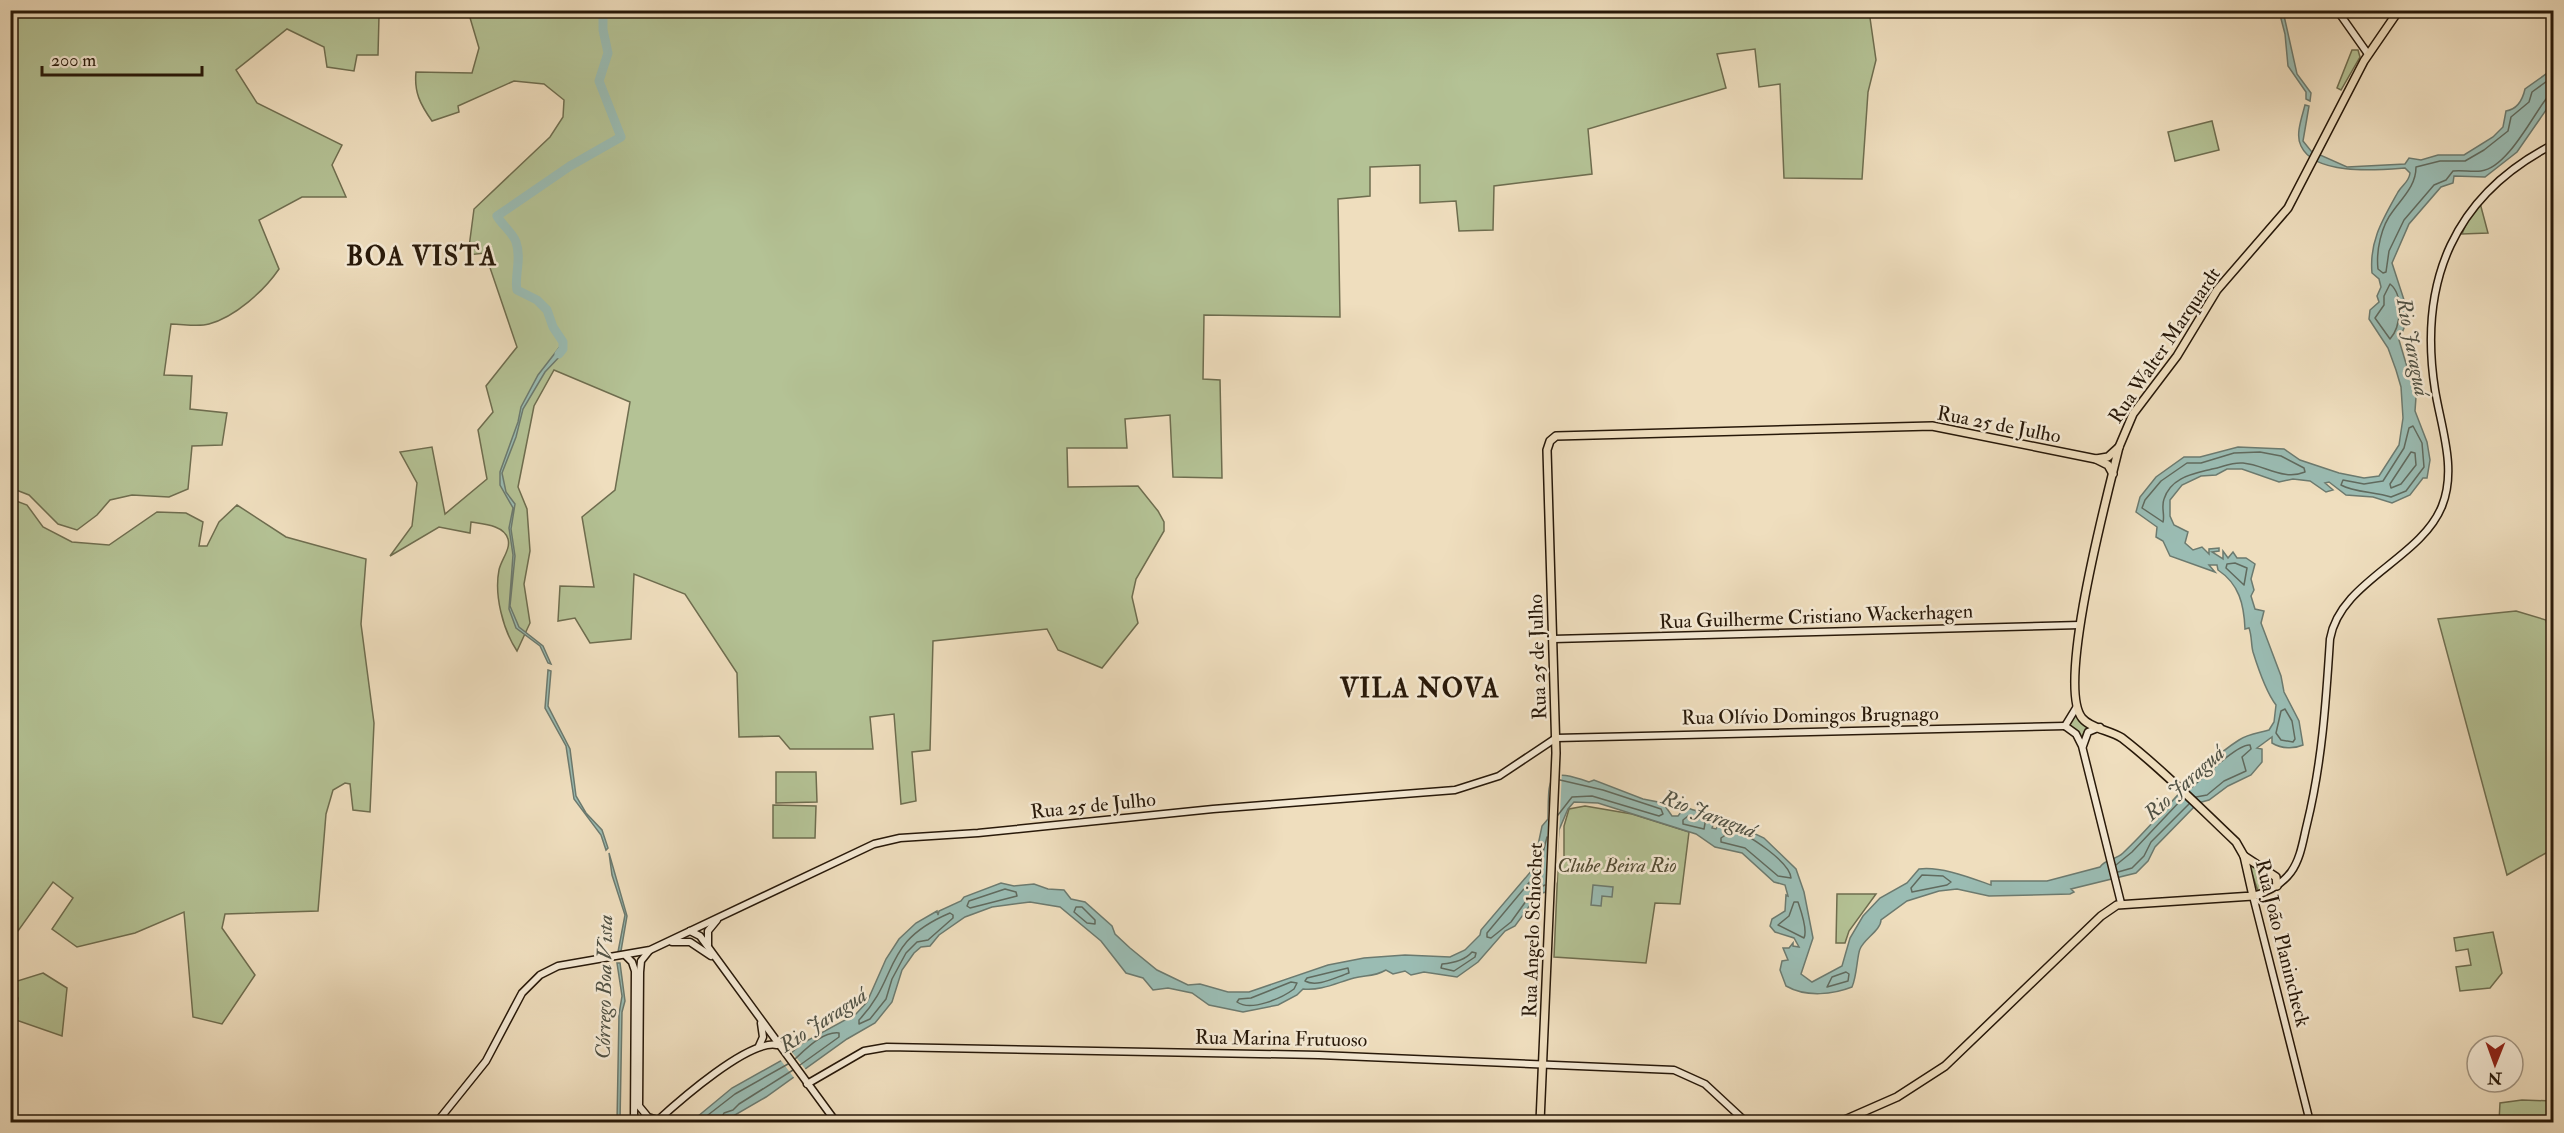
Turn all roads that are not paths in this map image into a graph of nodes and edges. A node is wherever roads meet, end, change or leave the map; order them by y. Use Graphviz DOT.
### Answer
graph roads {
  1 [pos="2337,10"];
  2 [pos="2399,10"];
  3 [pos="2368,54"];
  4 [pos="2553,144"];
  5 [pos="2119,447"];
  6 [pos="2096,459"];
  7 [pos="2113,474"];
  8 [pos="2080,625"];
  9 [pos="1553,639"];
  10 [pos="2076,708"];
  11 [pos="2066,726"];
  12 [pos="2100,727"];
  13 [pos="1556,738"];
  14 [pos="2082,746"];
  15 [pos="2244,856"];
  16 [pos="2277,886"];
  17 [pos="2253,896"];
  18 [pos="2121,903"];
  19 [pos="720,916"];
  20 [pos="690,930"];
  21 [pos="663,944"];
  22 [pos="708,949"];
  23 [pos="650,950"];
  24 [pos="622,957"];
  25 [pos="716,961"];
  26 [pos="761,1022"];
  27 [pos="759,1046"];
  28 [pos="780,1047"];
  29 [pos="1543,1064"];
  30 [pos="805,1081"];
  31 [pos="657,1121"];
  32 [pos="437,1122"];
  33 [pos="634,1122"];
  34 [pos="836,1122"];
  35 [pos="1540,1122"];
  36 [pos="1746,1122"];
  37 [pos="1840,1122"];
  38 [pos="2310,1122"];
  1 -- 3 [label="main road"];
  2 -- 3 [label="main road, Rua Walter Marquardt"];
  3 -- 5 [label="main road, Rua Walter Marquardt"];
  4 -- 16 [label="main road"];
  5 -- 6 [label="main road"];
  5 -- 7 [label="main road, Rua Walter Marquardt"];
  6 -- 7 [label="main road"];
  6 -- 9 [label="main road, Rua 25 de Julho"];
  7 -- 8 [label="main road, Rua Walter Marquardt"];
  8 -- 9 [label="main road, Rua Guilherme Cristiano Wackerhagen"];
  8 -- 10 [label="main road, Rua Walter Marquardt"];
  9 -- 13 [label="main road, Rua 25 de Julho"];
  10 -- 11 [label="main road, Rua Walter Marquardt"];
  10 -- 12 [label="main road"];
  11 -- 13 [label="main road, Rua Olívio Domingos Brugnago"];
  11 -- 14 [label="main road"];
  12 -- 14 [label="main road"];
  12 -- 15 [label="main road, Rua João Planincheck"];
  13 -- 19 [label="main road, Rua 25 de Julho"];
  13 -- 29 [label="main road, Rua Angelo Schiochet"];
  14 -- 18 [label="main road"];
  15 -- 16 [label="main road"];
  15 -- 17 [label="main road, Rua João Planincheck"];
  16 -- 17 [label="main road"];
  17 -- 18 [label="main road"];
  17 -- 38 [label="main road, Rua João Planincheck"];
  18 -- 37 [label="main road"];
  19 -- 20 [label="main road, Rua 25 de Julho"];
  19 -- 22 [label="main road"];
  20 -- 21 [label="main road, Rua 25 de Julho"];
  20 -- 22 [label="main road"];
  21 -- 23 [label="main road, Rua 25 de Julho"];
  21 -- 25 [label="main road"];
  22 -- 25 [label="main road"];
  23 -- 24 [label="main road, Rua 25 de Julho"];
  23 -- 31 [label="main road"];
  24 -- 32 [label="main road, Rua 25 de Julho"];
  24 -- 33 [label="main road"];
  25 -- 26 [label="main road"];
  26 -- 27 [label="main road"];
  26 -- 28 [label="main road"];
  27 -- 28 [label="main road"];
  27 -- 31 [label="main road"];
  28 -- 30 [label="main road"];
  29 -- 30 [label="main road, Rua Marina Frutuoso"];
  29 -- 35 [label="main road, Rua Angelo Schiochet"];
  29 -- 36 [label="main road, Rua Marina Frutuoso"];
  30 -- 34 [label="main road"];
}
